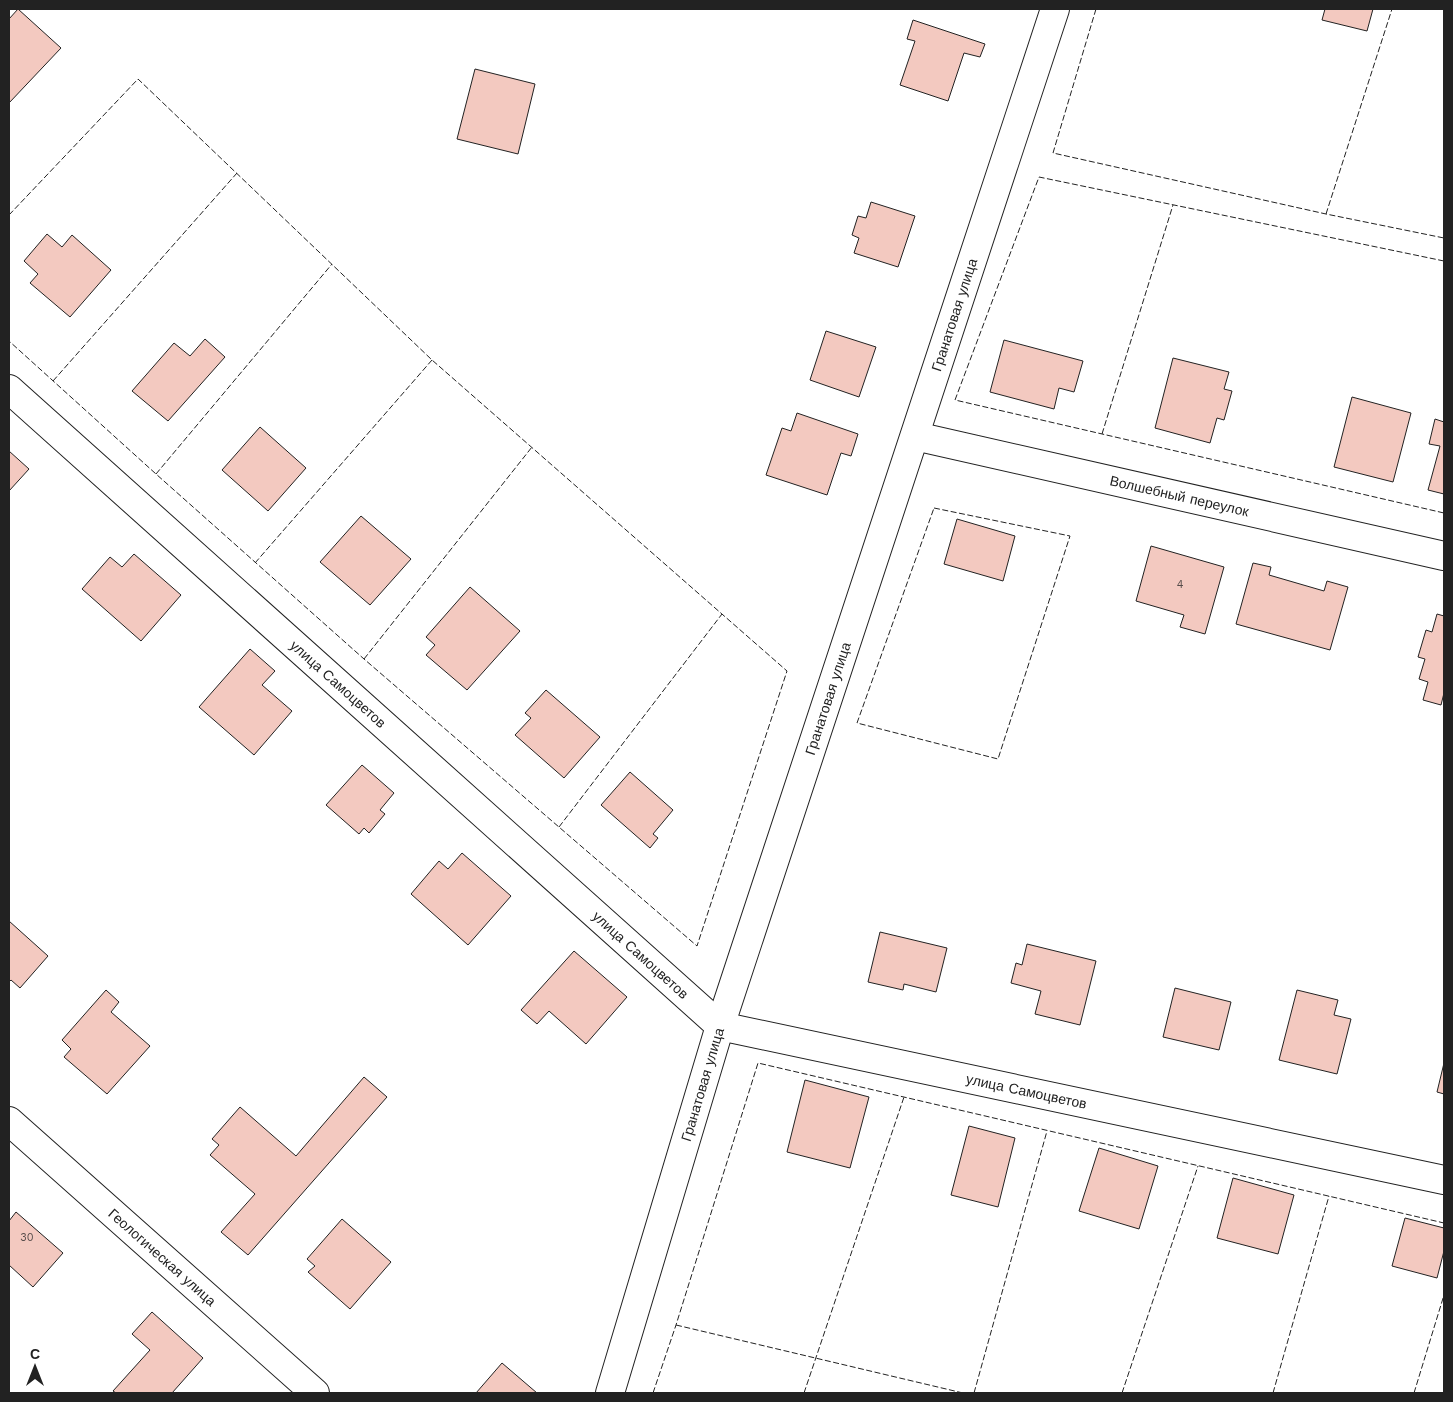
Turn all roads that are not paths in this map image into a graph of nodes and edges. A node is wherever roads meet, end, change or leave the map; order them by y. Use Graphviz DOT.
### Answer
graph roads {
  1 [pos="1055,9"];
  2 [pos="9,389"];
  3 [pos="915,436"];
  4 [pos="1444,556"];
  5 [pos="720,1026"];
  6 [pos="9,1121"];
  7 [pos="1444,1180"];
  8 [pos="315,1393"];
  9 [pos="610,1393"];
  1 -- 3 [label="street, Гранатовая улица"];
  2 -- 5 [label="street, улица Самоцветов"];
  3 -- 4 [label="street, Волшебный переулок"];
  3 -- 5 [label="street, Гранатовая улица"];
  5 -- 7 [label="street, улица Самоцветов"];
  5 -- 9 [label="street, Гранатовая улица"];
  6 -- 8 [label="street, Геологическая улица"];
}
